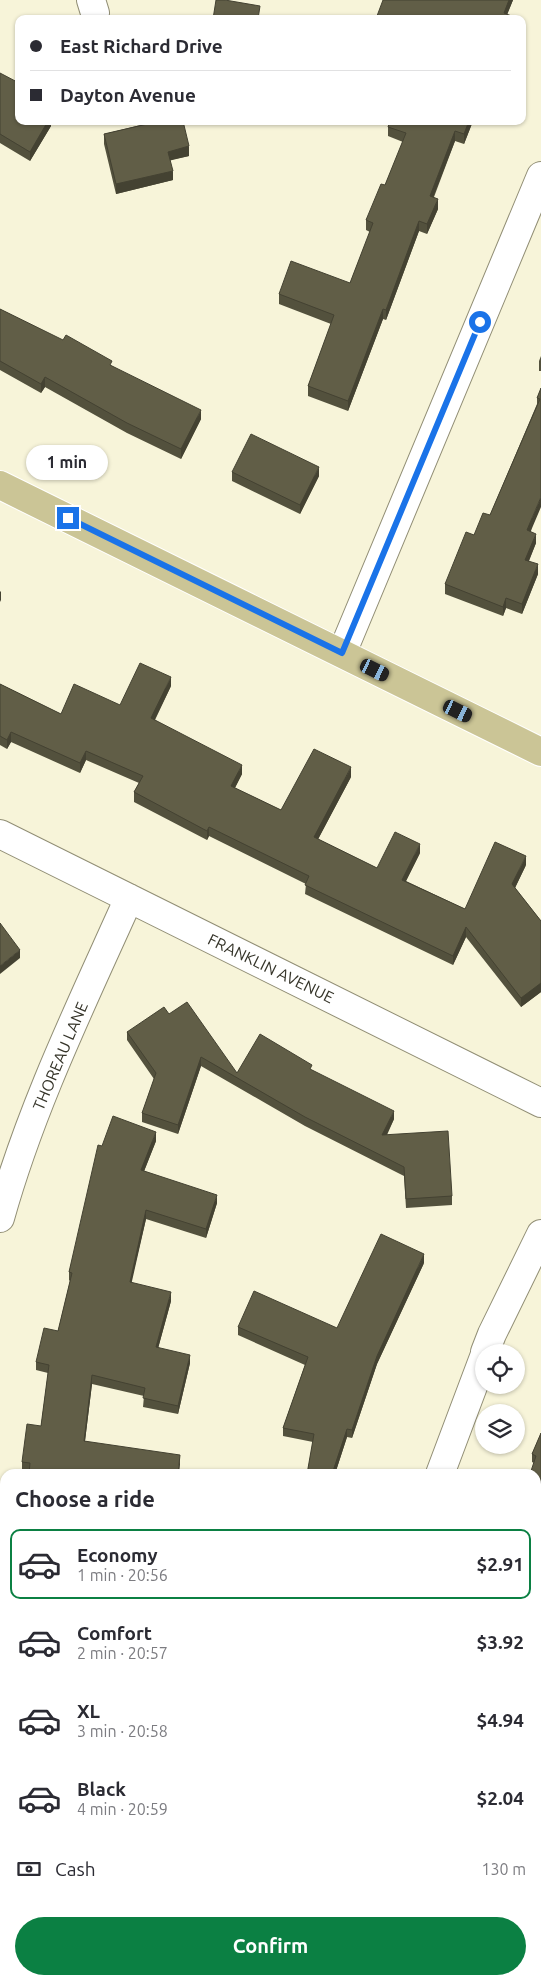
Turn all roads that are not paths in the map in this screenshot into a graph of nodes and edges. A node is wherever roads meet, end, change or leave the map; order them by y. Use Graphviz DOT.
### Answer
graph roads {
  1 [pos="541,176"];
  2 [pos="0,485"];
  3 [pos="342,653"];
  4 [pos="541,752"];
  5 [pos="0,834"];
  6 [pos="129,898"];
  7 [pos="541,1103"];
  8 [pos="0,1218"];
  9 [pos="541,1234"];
  10 [pos="488,1344"];
  11 [pos="475,1381"];
  12 [pos="442,1469"];
  1 -- 3 [label="street"];
  2 -- 3 [label="main road"];
  3 -- 4 [label="main road"];
  5 -- 6 [label="street, FRANKLIN AVENUE"];
  6 -- 7 [label="street, FRANKLIN AVENUE"];
  6 -- 8 [label="street, THOREAU LANE"];
  9 -- 10 [label="street"];
  11 -- 12 [label="street"];
}
